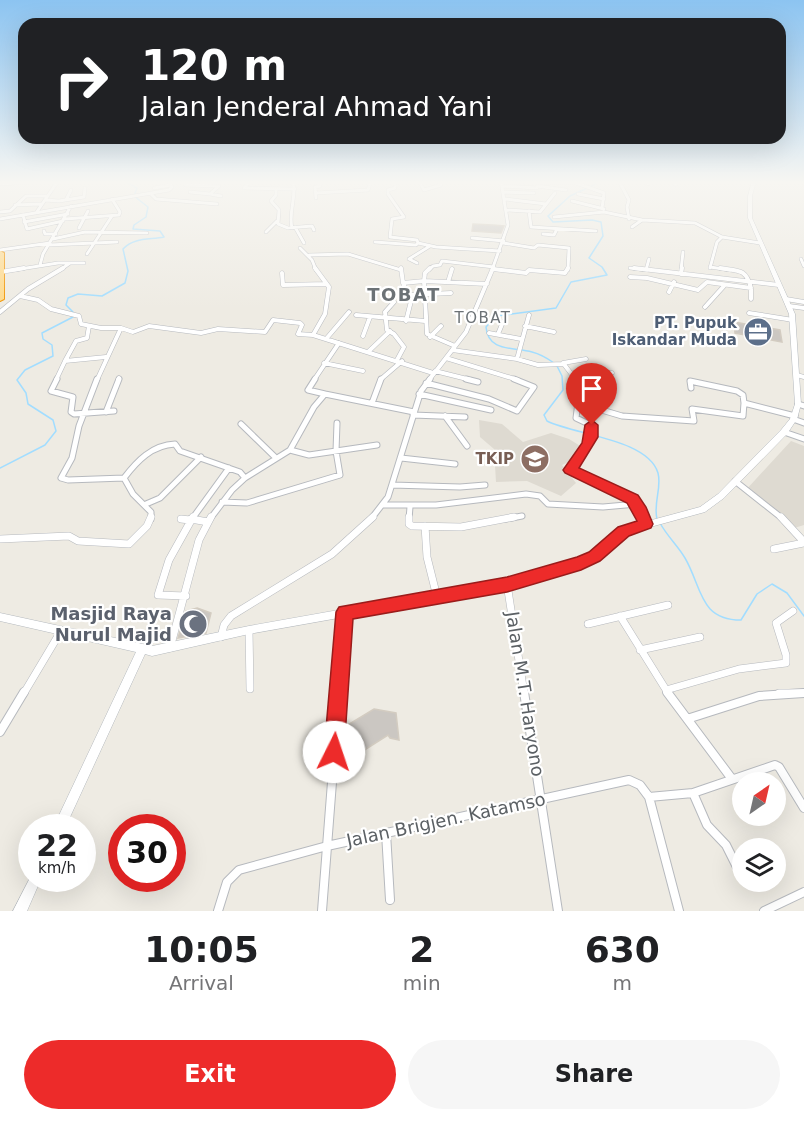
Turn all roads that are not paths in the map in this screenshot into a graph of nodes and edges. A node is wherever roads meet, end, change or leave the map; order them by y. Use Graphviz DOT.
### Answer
graph roads {
  1 [pos="24,224"];
  2 [pos="50,224"];
  3 [pos="62,224"];
  4 [pos="82,224"];
  5 [pos="107,224"];
  6 [pos="274,224"];
  7 [pos="279,224"];
  8 [pos="293,224"];
  9 [pos="392,224"];
  10 [pos="508,224"];
  11 [pos="530,224"];
  12 [pos="637,224"];
  13 [pos="690,224"];
  14 [pos="753,224"];
  15 [pos="294,227"];
  16 [pos="632,227"];
  17 [pos="79,228"];
  18 [pos="557,229"];
  19 [pos="314,230"];
  20 [pos="44,231"];
  21 [pos="102,231"];
  22 [pos="596,231"];
  23 [pos="266,232"];
  24 [pos="147,233"];
  25 [pos="56,234"];
  26 [pos="543,234"];
  27 [pos="722,237"];
  28 [pos="472,238"];
  29 [pos="50,242"];
  30 [pos="117,242"];
  31 [pos="375,242"];
  32 [pos="504,242"];
  33 [pos="94,243"];
  34 [pos="304,243"];
  35 [pos="418,243"];
  36 [pos="760,243"];
  37 [pos="430,246"];
  38 [pos="300,248"];
  39 [pos="500,251"];
  40 [pos="0,252"];
  41 [pos="683,252"];
  42 [pos="87,254"];
  43 [pos="309,255"];
  44 [pos="649,259"];
  45 [pos="70,263"];
  46 [pos="84,263"];
  47 [pos="417,263"];
  48 [pos="40,266"];
  49 [pos="710,267"];
  50 [pos="493,268"];
  51 [pos="630,268"];
  52 [pos="452,269"];
  53 [pos="646,270"];
  54 [pos="0,271"];
  55 [pos="282,273"];
  56 [pos="679,274"];
  57 [pos="708,275"];
  58 [pos="630,277"];
  59 [pos="424,281"];
  60 [pos="749,281"];
  61 [pos="448,282"];
  62 [pos="404,283"];
  63 [pos="674,283"];
  64 [pos="327,284"];
  65 [pos="487,284"];
  66 [pos="779,285"];
  67 [pos="724,286"];
  68 [pos="751,289"];
  69 [pos="669,292"];
  70 [pos="451,293"];
  71 [pos="410,295"];
  72 [pos="424,295"];
  73 [pos="20,296"];
  74 [pos="0,299"];
  75 [pos="751,299"];
  76 [pos="394,302"];
  77 [pos="804,302"];
  78 [pos="788,303"];
  79 [pos="705,307"];
  80 [pos="804,308"];
  81 [pos="0,312"];
  82 [pos="349,312"];
  83 [pos="749,313"];
  84 [pos="356,315"];
  85 [pos="529,315"];
  86 [pos="370,317"];
  87 [pos="386,319"];
  88 [pos="793,320"];
  89 [pos="406,321"];
  90 [pos="425,321"];
  91 [pos="503,322"];
  92 [pos="89,326"];
  93 [pos="441,326"];
  94 [pos="525,326"];
  95 [pos="121,328"];
  96 [pos="389,332"];
  97 [pos="554,332"];
  98 [pos="489,333"];
  99 [pos="313,334"];
  100 [pos="498,334"];
  101 [pos="363,336"];
  102 [pos="430,337"];
  103 [pos="326,339"];
  104 [pos="521,339"];
  105 [pos="339,343"];
  106 [pos="454,348"];
  107 [pos="369,351"];
  108 [pos="106,357"];
  109 [pos="446,358"];
  110 [pos="517,359"];
  111 [pos="586,359"];
  112 [pos="65,361"];
  113 [pos="399,361"];
  114 [pos="324,363"];
  115 [pos="559,364"];
  116 [pos="363,371"];
  117 [pos="434,372"];
  118 [pos="612,373"];
  119 [pos="582,375"];
  120 [pos="801,376"];
  121 [pos="119,378"];
  122 [pos="478,382"];
  123 [pos="426,383"];
  124 [pos="691,388"];
  125 [pos="325,394"];
  126 [pos="419,394"];
  127 [pos="372,403"];
  128 [pos="578,403"];
  129 [pos="744,403"];
  130 [pos="801,405"];
  131 [pos="491,410"];
  132 [pos="114,411"];
  133 [pos="106,412"];
  134 [pos="86,413"];
  135 [pos="414,413"];
  136 [pos="445,416"];
  137 [pos="465,417"];
  138 [pos="794,418"];
  139 [pos="337,423"];
  140 [pos="804,423"];
  141 [pos="241,424"];
  142 [pos="784,432"];
  143 [pos="804,439"];
  144 [pos="376,445"];
  145 [pos="467,446"];
  146 [pos="290,450"];
  147 [pos="336,451"];
  148 [pos="201,457"];
  149 [pos="401,458"];
  150 [pos="276,459"];
  151 [pos="455,464"];
  152 [pos="229,468"];
  153 [pos="124,478"];
  154 [pos="245,478"];
  155 [pos="735,481"];
  156 [pos="392,485"];
  157 [pos="485,485"];
  158 [pos="222,502"];
  159 [pos="146,504"];
  160 [pos="637,504"];
  161 [pos="383,505"];
  162 [pos="410,507"];
  163 [pos="522,516"];
  164 [pos="181,519"];
  165 [pos="191,520"];
  166 [pos="208,522"];
  167 [pos="649,523"];
  168 [pos="425,526"];
  169 [pos="0,539"];
  170 [pos="804,543"];
  171 [pos="774,549"];
  172 [pos="507,584"];
  173 [pos="186,596"];
  174 [pos="437,597"];
  175 [pos="668,605"];
  176 [pos="793,611"];
  177 [pos="345,612"];
  178 [pos="0,616"];
  179 [pos="620,616"];
  180 [pos="588,624"];
  181 [pos="249,630"];
  182 [pos="62,631"];
  183 [pos="221,637"];
  184 [pos="700,638"];
  185 [pos="170,648"];
  186 [pos="640,650"];
  187 [pos="142,651"];
  188 [pos="250,689"];
  189 [pos="666,690"];
  190 [pos="804,693"];
  191 [pos="687,719"];
  192 [pos="0,732"];
  193 [pos="754,772"];
  194 [pos="782,772"];
  195 [pos="786,778"];
  196 [pos="732,779"];
  197 [pos="693,793"];
  198 [pos="649,797"];
  199 [pos="542,799"];
  200 [pos="804,808"];
  201 [pos="66,814"];
  202 [pos="386,833"];
  203 [pos="327,846"];
  204 [pos="732,857"];
  205 [pos="29,892"];
  206 [pos="804,892"];
  207 [pos="390,900"];
  208 [pos="771,909"];
  209 [pos="20,911"];
  210 [pos="218,911"];
  211 [pos="322,911"];
  212 [pos="558,911"];
  213 [pos="679,911"];
  1 -- 2 [label="street"];
  3 -- 25 [label="street"];
  4 -- 17 [label="street"];
  5 -- 21 [label="street"];
  6 -- 23 [label="street"];
  7 -- 15 [label="street"];
  8 -- 15 [label="street"];
  9 -- 35 [label="street"];
  10 -- 32 [label="street"];
  11 -- 18 [label="street"];
  12 -- 16 [label="street"];
  13 -- 27 [label="street"];
  14 -- 36 [label="street"];
  15 -- 19 [label="street"];
  15 -- 34 [label="street"];
  18 -- 22 [label="street"];
  18 -- 26 [label="street"];
  20 -- 25 [label="street"];
  21 -- 24 [label="street"];
  21 -- 29 [label="street"];
  21 -- 33 [label="street"];
  25 -- 29 [label="street"];
  27 -- 36 [label="street"];
  27 -- 49 [label="street"];
  28 -- 32 [label="street"];
  29 -- 33 [label="street"];
  29 -- 40 [label="street"];
  29 -- 48 [label="street"];
  30 -- 33 [label="street"];
  31 -- 35 [label="street"];
  32 -- 39 [label="street"];
  32 -- 50 [label="street"];
  33 -- 42 [label="street"];
  35 -- 37 [label="street"];
  36 -- 66 [label="street"];
  37 -- 39 [label="street"];
  37 -- 47 [label="street"];
  38 -- 43 [label="street"];
  39 -- 50 [label="street"];
  40 -- 54 [label="highway"];
  41 -- 56 [label="street"];
  43 -- 62 [label="street"];
  43 -- 64 [label="street"];
  44 -- 53 [label="street"];
  45 -- 46 [label="street"];
  45 -- 48 [label="street"];
  45 -- 73 [label="street"];
  48 -- 54 [label="street"];
  49 -- 57 [label="street"];
  49 -- 60 [label="street"];
  50 -- 59 [label="street"];
  50 -- 65 [label="street"];
  51 -- 53 [label="street"];
  52 -- 61 [label="street"];
  53 -- 56 [label="street"];
  54 -- 74 [label="highway"];
  55 -- 64 [label="street"];
  56 -- 57 [label="street"];
  56 -- 63 [label="street"];
  57 -- 60 [label="street"];
  58 -- 63 [label="street"];
  59 -- 61 [label="street"];
  59 -- 62 [label="street"];
  59 -- 72 [label="street"];
  60 -- 66 [label="street"];
  60 -- 68 [label="street"];
  61 -- 65 [label="street"];
  62 -- 71 [label="street"];
  63 -- 67 [label="street"];
  63 -- 69 [label="street"];
  64 -- 99 [label="street"];
  65 -- 106 [label="street"];
  66 -- 78 [label="street"];
  67 -- 68 [label="street"];
  67 -- 79 [label="street"];
  68 -- 75 [label="street"];
  70 -- 72 [label="street"];
  71 -- 72 [label="street"];
  71 -- 89 [label="street"];
  72 -- 90 [label="street"];
  73 -- 81 [label="street"];
  73 -- 92 [label="street"];
  76 -- 87 [label="street"];
  77 -- 78 [label="street"];
  78 -- 80 [label="street"];
  78 -- 88 [label="street"];
  82 -- 103 [label="street"];
  83 -- 88 [label="street"];
  84 -- 86 [label="street"];
  85 -- 94 [label="street"];
  86 -- 87 [label="street"];
  86 -- 101 [label="street"];
  87 -- 89 [label="street"];
  87 -- 96 [label="street"];
  88 -- 120 [label="street"];
  89 -- 90 [label="street"];
  90 -- 102 [label="street"];
  91 -- 100 [label="street"];
  92 -- 95 [label="street"];
  92 -- 112 [label="street"];
  93 -- 102 [label="street"];
  94 -- 97 [label="street"];
  94 -- 104 [label="street"];
  95 -- 99 [label="street"];
  95 -- 108 [label="street"];
  96 -- 107 [label="street"];
  96 -- 113 [label="street"];
  98 -- 100 [label="street"];
  99 -- 103 [label="street"];
  100 -- 104 [label="street"];
  102 -- 106 [label="street"];
  103 -- 105 [label="street"];
  104 -- 110 [label="street"];
  105 -- 107 [label="street"];
  105 -- 114 [label="street"];
  106 -- 109 [label="street"];
  106 -- 110 [label="street"];
  107 -- 113 [label="street"];
  108 -- 112 [label="street"];
  108 -- 134 [label="street"];
  109 -- 117 [label="street"];
  109 -- 123 [label="street"];
  110 -- 115 [label="street"];
  111 -- 115 [label="street"];
  112 -- 134 [label="street"];
  113 -- 117 [label="street"];
  113 -- 127 [label="street"];
  114 -- 116 [label="street"];
  114 -- 125 [label="street"];
  115 -- 119 [label="street"];
  117 -- 122 [label="street"];
  117 -- 123 [label="street"];
  118 -- 119 [label="street"];
  119 -- 128 [label="street"];
  120 -- 130 [label="street"];
  121 -- 133 [label="street"];
  123 -- 126 [label="street"];
  124 -- 129 [label="street"];
  125 -- 127 [label="street"];
  125 -- 146 [label="street"];
  126 -- 131 [label="street"];
  126 -- 135 [label="street"];
  127 -- 135 [label="street"];
  128 -- 129 [label="street"];
  128 -- 160 [label="street"];
  129 -- 138 [label="street"];
  130 -- 138 [label="street"];
  132 -- 133 [label="street"];
  133 -- 134 [label="street"];
  134 -- 153 [label="street"];
  135 -- 136 [label="street"];
  135 -- 149 [label="street"];
  136 -- 137 [label="street"];
  136 -- 145 [label="street"];
  138 -- 140 [label="street"];
  138 -- 142 [label="street"];
  139 -- 147 [label="street"];
  141 -- 150 [label="street"];
  142 -- 143 [label="street"];
  142 -- 155 [label="street"];
  144 -- 147 [label="street"];
  146 -- 147 [label="street"];
  146 -- 150 [label="street"];
  147 -- 158 [label="street"];
  148 -- 152 [label="street"];
  148 -- 153 [label="street"];
  148 -- 159 [label="street"];
  149 -- 151 [label="street"];
  149 -- 156 [label="street"];
  150 -- 154 [label="street"];
  152 -- 154 [label="street"];
  152 -- 165 [label="street"];
  153 -- 159 [label="street"];
  154 -- 158 [label="street"];
  155 -- 167 [label="street"];
  155 -- 170 [label="street"];
  156 -- 157 [label="street"];
  156 -- 161 [label="street"];
  158 -- 166 [label="street"];
  159 -- 169 [label="street"];
  160 -- 162 [label="street"];
  160 -- 167 [label="street"];
  161 -- 162 [label="street"];
  161 -- 183 [label="street"];
  162 -- 168 [label="street"];
  163 -- 168 [label="street"];
  164 -- 165 [label="street"];
  165 -- 166 [label="street"];
  165 -- 173 [label="street"];
  166 -- 173 [label="street"];
  167 -- 172 [label="street"];
  168 -- 174 [label="street"];
  170 -- 171 [label="street"];
  172 -- 174 [label="street"];
  172 -- 199 [label="street, Jalan M.T. Haryono"];
  173 -- 185 [label="street"];
  174 -- 177 [label="street"];
  175 -- 179 [label="street"];
  176 -- 189 [label="street"];
  177 -- 181 [label="street"];
  177 -- 203 [label="street"];
  178 -- 182 [label="street"];
  179 -- 180 [label="street"];
  179 -- 186 [label="street"];
  181 -- 183 [label="street"];
  181 -- 188 [label="street"];
  182 -- 187 [label="street"];
  182 -- 192 [label="street"];
  183 -- 185 [label="street"];
  184 -- 186 [label="street"];
  185 -- 187 [label="street"];
  186 -- 189 [label="street"];
  187 -- 201 [label="street"];
  189 -- 191 [label="street"];
  190 -- 191 [label="street"];
  191 -- 196 [label="street"];
  193 -- 194 [label="street"];
  195 -- 200 [label="street"];
  196 -- 197 [label="street"];
  197 -- 198 [label="street"];
  197 -- 204 [label="street"];
  198 -- 199 [label="street, Jalan Brigjen. Katamso"];
  198 -- 213 [label="street"];
  199 -- 202 [label="street, Jalan Brigjen. Katamso"];
  199 -- 212 [label="street, Jalan M.T. Haryono"];
  202 -- 203 [label="street, Jalan Brigjen. Katamso"];
  202 -- 207 [label="street"];
  203 -- 210 [label="street, Jalan Brigjen. Katamso"];
  203 -- 211 [label="street"];
  205 -- 209 [label="street"];
  206 -- 208 [label="street"];
}
